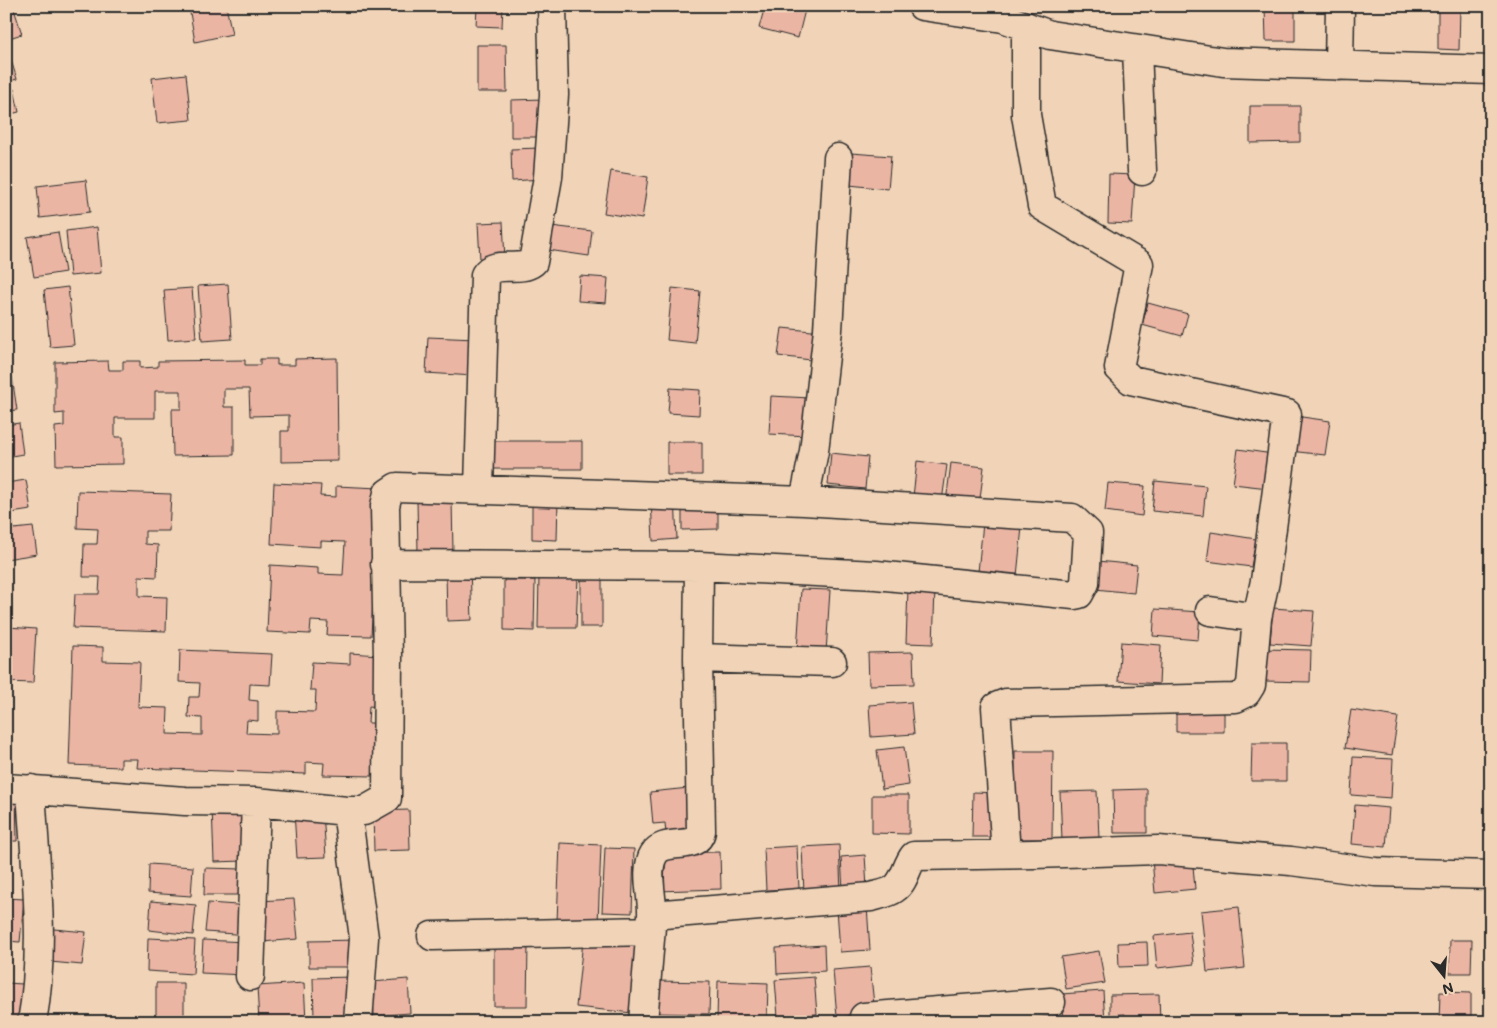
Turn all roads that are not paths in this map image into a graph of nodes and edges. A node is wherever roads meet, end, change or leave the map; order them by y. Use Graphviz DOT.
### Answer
graph roads {
  1 [pos="552,6"];
  2 [pos="922,6"];
  3 [pos="1340,6"];
  4 [pos="1010,17"];
  5 [pos="1137,49"];
  6 [pos="1339,66"];
  7 [pos="1491,70"];
  8 [pos="838,158"];
  9 [pos="1142,171"];
  10 [pos="479,488"];
  11 [pos="804,501"];
  12 [pos="385,564"];
  13 [pos="699,566"];
  14 [pos="1210,611"];
  15 [pos="1257,618"];
  16 [pos="698,658"];
  17 [pos="832,662"];
  18 [pos="18,789"];
  19 [pos="256,802"];
  20 [pos="347,811"];
  21 [pos="1006,854"];
  22 [pos="1491,875"];
  23 [pos="650,923"];
  24 [pos="432,936"];
  25 [pos="250,976"];
  26 [pos="1051,1002"];
  27 [pos="32,1022"];
  28 [pos="358,1022"];
  29 [pos="643,1022"];
  30 [pos="864,1022"];
  1 -- 10 [label="street"];
  2 -- 4 [label="street"];
  3 -- 6 [label="street"];
  4 -- 5 [label="street"];
  4 -- 15 [label="street"];
  5 -- 6 [label="street"];
  5 -- 9 [label="street"];
  6 -- 7 [label="street"];
  8 -- 11 [label="street"];
  10 -- 11 [label="street"];
  10 -- 12 [label="street"];
  11 -- 13 [label="street"];
  12 -- 13 [label="street"];
  12 -- 20 [label="street"];
  13 -- 16 [label="street"];
  14 -- 15 [label="street"];
  15 -- 21 [label="street"];
  16 -- 17 [label="street"];
  16 -- 23 [label="street"];
  18 -- 19 [label="street"];
  18 -- 27 [label="street"];
  19 -- 20 [label="street"];
  19 -- 25 [label="street"];
  20 -- 28 [label="street"];
  21 -- 22 [label="street"];
  21 -- 23 [label="street"];
  23 -- 24 [label="street"];
  23 -- 29 [label="street"];
  26 -- 30 [label="street"];
}
